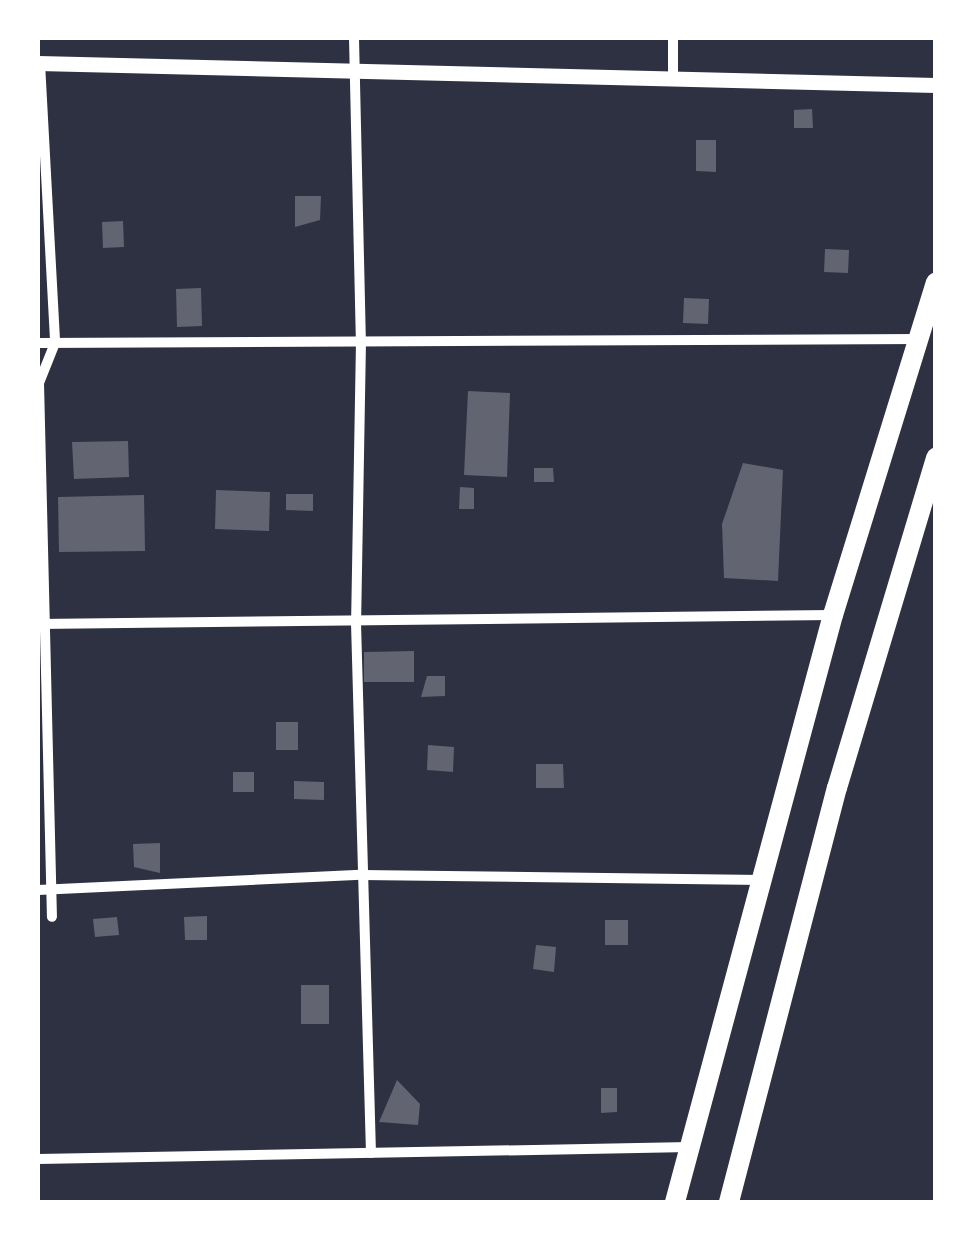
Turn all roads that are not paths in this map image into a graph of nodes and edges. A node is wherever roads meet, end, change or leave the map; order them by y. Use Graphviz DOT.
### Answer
graph roads {
  1 [pos="354,38"];
  2 [pos="673,38"];
  3 [pos="39,63"];
  4 [pos="353,70"];
  5 [pos="673,76"];
  6 [pos="936,85"];
  7 [pos="936,283"];
  8 [pos="921,339"];
  9 [pos="362,341"];
  10 [pos="38,342"];
  11 [pos="55,342"];
  12 [pos="936,458"];
  13 [pos="834,615"];
  14 [pos="356,623"];
  15 [pos="39,624"];
  16 [pos="361,875"];
  17 [pos="762,880"];
  18 [pos="38,890"];
  19 [pos="52,890"];
  20 [pos="52,916"];
  21 [pos="691,1147"];
  22 [pos="371,1153"];
  23 [pos="38,1160"];
  24 [pos="675,1202"];
  25 [pos="729,1202"];
  1 -- 4 [label="street"];
  2 -- 5 [label="street"];
  3 -- 4 [label="street"];
  3 -- 11 [label="street"];
  4 -- 5 [label="street"];
  4 -- 9 [label="street"];
  5 -- 6 [label="street"];
  7 -- 8 [label="highway"];
  8 -- 9 [label="street"];
  8 -- 13 [label="highway"];
  9 -- 11 [label="street"];
  9 -- 14 [label="street"];
  10 -- 11 [label="street"];
  11 -- 15 [label="street"];
  12 -- 25 [label="highway"];
  13 -- 14 [label="street"];
  13 -- 17 [label="highway"];
  14 -- 15 [label="street"];
  14 -- 16 [label="street"];
  15 -- 19 [label="street"];
  16 -- 17 [label="street"];
  16 -- 19 [label="street"];
  16 -- 22 [label="street"];
  17 -- 21 [label="highway"];
  18 -- 19 [label="street"];
  19 -- 20 [label="street"];
  21 -- 22 [label="street"];
  21 -- 24 [label="highway"];
  22 -- 23 [label="street"];
}
